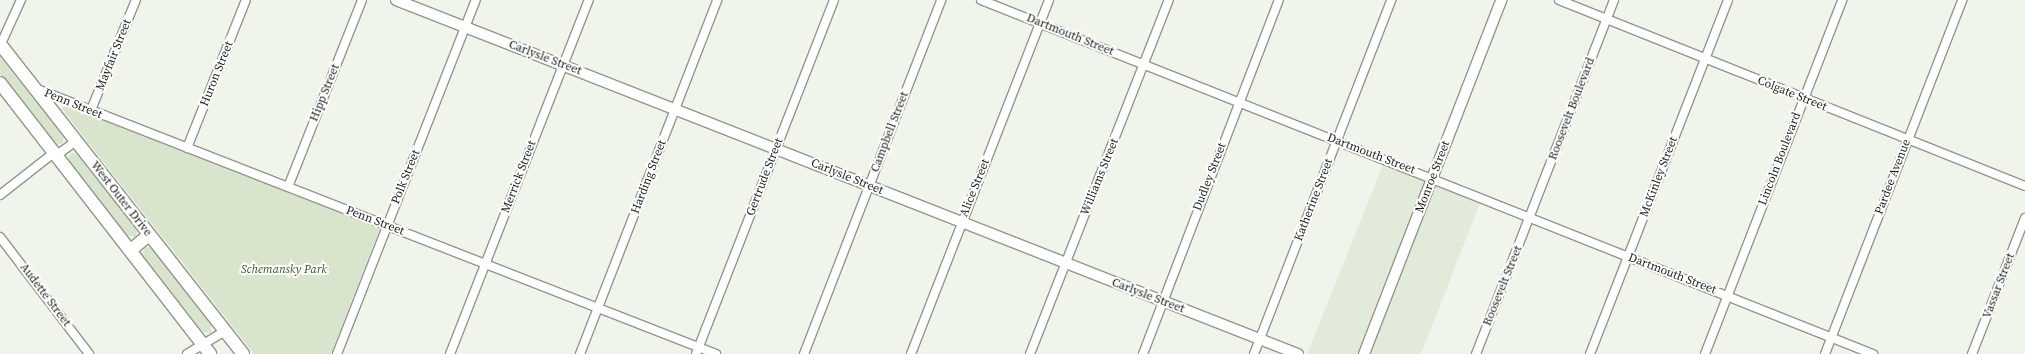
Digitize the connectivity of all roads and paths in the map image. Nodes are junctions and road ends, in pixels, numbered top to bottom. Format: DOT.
graph roads {
  1 [pos="20,0"];
  2 [pos="136,0"];
  3 [pos="246,0"];
  4 [pos="362,0"];
  5 [pos="396,0"];
  6 [pos="476,0"];
  7 [pos="589,0"];
  8 [pos="718,0"];
  9 [pos="834,0"];
  10 [pos="941,0"];
  11 [pos="981,0"];
  12 [pos="1049,0"];
  13 [pos="1169,0"];
  14 [pos="1279,0"];
  15 [pos="1391,0"];
  16 [pos="1500,0"];
  17 [pos="1560,0"];
  18 [pos="1614,0"];
  19 [pos="1728,0"];
  20 [pos="1842,0"];
  21 [pos="1962,0"];
  22 [pos="1607,19"];
  23 [pos="1040,23"];
  24 [pos="466,27"];
  25 [pos="0,45"];
  26 [pos="1705,59"];
  27 [pos="1144,64"];
  28 [pos="563,65"];
  29 [pos="0,83"];
  30 [pos="35,88"];
  31 [pos="1803,98"];
  32 [pos="1239,102"];
  33 [pos="675,109"];
  34 [pos="91,110"];
  35 [pos="1906,140"];
  36 [pos="76,141"];
  37 [pos="1337,141"];
  38 [pos="187,148"];
  39 [pos="775,149"];
  40 [pos="55,154"];
  41 [pos="1432,178"];
  42 [pos="870,186"];
  43 [pos="2025,186"];
  44 [pos="288,187"];
  45 [pos="0,195"];
  46 [pos="1530,217"];
  47 [pos="2025,218"];
  48 [pos="961,222"];
  49 [pos="387,225"];
  50 [pos="150,235"];
  51 [pos="0,236"];
  52 [pos="131,250"];
  53 [pos="1628,257"];
  54 [pos="1066,263"];
  55 [pos="485,264"];
  56 [pos="1728,296"];
  57 [pos="1163,301"];
  58 [pos="598,308"];
  59 [pos="225,331"];
  60 [pos="1832,338"];
  61 [pos="1259,339"];
  62 [pos="207,350"];
  63 [pos="697,351"];
  64 [pos="89,354"];
  65 [pos="187,354"];
  66 [pos="243,354"];
  67 [pos="337,354"];
  68 [pos="450,354"];
  69 [pos="580,354"];
  70 [pos="716,354"];
  71 [pos="804,354"];
  72 [pos="911,354"];
  73 [pos="1030,354"];
  74 [pos="1143,354"];
  75 [pos="1254,354"];
  76 [pos="1298,354"];
  77 [pos="1364,354"];
  78 [pos="1476,354"];
  79 [pos="1590,354"];
  80 [pos="1705,354"];
  81 [pos="1825,354"];
  82 [pos="1873,354"];
  83 [pos="1972,354"];
  1 -- 25 [label="street"];
  2 -- 34 [label="street, Mayfair Street"];
  3 -- 38 [label="street, Huron Street"];
  4 -- 44 [label="street, Hipp Street"];
  5 -- 24 [label="street, Carlysle Street"];
  6 -- 24 [label="street, Polk Street"];
  7 -- 28 [label="street, Merrick Street"];
  8 -- 33 [label="street, Harding Street"];
  9 -- 39 [label="street, Gertrude Street"];
  10 -- 42 [label="street, Campbell Street"];
  11 -- 23 [label="street, Dartmouth Street"];
  12 -- 23 [label="street, Alice Street"];
  13 -- 27 [label="street, Williams Street"];
  14 -- 32 [label="street, Dudley Street"];
  15 -- 37 [label="street, Katherine Street"];
  16 -- 41 [label="street, Monroe Street"];
  17 -- 22 [label="street, Colgate Street"];
  18 -- 22 [label="street, Roosevelt Boulevard"];
  19 -- 26 [label="street, McKinley Street"];
  20 -- 31 [label="street, Lincoln Boulevard"];
  21 -- 35 [label="street, Pardee Avenue"];
  22 -- 26 [label="street, Colgate Street"];
  22 -- 46 [label="street, Roosevelt Boulevard"];
  23 -- 27 [label="street, Dartmouth Street"];
  23 -- 48 [label="street, Alice Street"];
  24 -- 28 [label="street, Carlysle Street"];
  24 -- 49 [label="street, Polk Street"];
  25 -- 30 [label="main road, West Outer Drive"];
  26 -- 31 [label="street, Colgate Street"];
  26 -- 53 [label="street, McKinley Street"];
  27 -- 32 [label="street, Dartmouth Street"];
  27 -- 54 [label="street, Williams Street"];
  28 -- 33 [label="street, Carlysle Street"];
  28 -- 55 [label="street, Merrick Street"];
  29 -- 40 [label="main road, West Outer Drive"];
  30 -- 34 [label="street, Penn Street"];
  30 -- 36 [label="main road, West Outer Drive"];
  31 -- 35 [label="street, Colgate Street"];
  31 -- 56 [label="street, Lincoln Boulevard"];
  32 -- 37 [label="street, Dartmouth Street"];
  32 -- 57 [label="street, Dudley Street"];
  33 -- 39 [label="street, Carlysle Street"];
  33 -- 58 [label="street, Harding Street"];
  34 -- 38 [label="street, Penn Street"];
  35 -- 43 [label="street, Colgate Street"];
  35 -- 60 [label="street, Pardee Avenue"];
  36 -- 40 [label="street"];
  36 -- 50 [label="main road, West Outer Drive"];
  37 -- 41 [label="street, Dartmouth Street"];
  37 -- 61 [label="street, Katherine Street"];
  38 -- 44 [label="street, Penn Street"];
  39 -- 42 [label="street, Carlysle Street"];
  39 -- 63 [label="street, Gertrude Street"];
  40 -- 45 [label="street"];
  40 -- 52 [label="main road, West Outer Drive"];
  41 -- 46 [label="street, Dartmouth Street"];
  41 -- 77 [label="street, Monroe Street"];
  42 -- 48 [label="street, Carlysle Street"];
  42 -- 71 [label="street, Campbell Street"];
  44 -- 49 [label="street, Penn Street"];
  46 -- 53 [label="street, Dartmouth Street"];
  46 -- 78 [label="street, Roosevelt Street"];
  47 -- 83 [label="street, Vassar Street"];
  48 -- 54 [label="street, Carlysle Street"];
  48 -- 72 [label="street, Alice Street"];
  49 -- 55 [label="street, Penn Street"];
  49 -- 67 [label="street, Polk Street"];
  50 -- 52 [label="main road"];
  50 -- 59 [label="main road, West Outer Drive"];
  51 -- 64 [label="street, Audette Street"];
  52 -- 62 [label="main road, West Outer Drive"];
  53 -- 56 [label="street, Dartmouth Street"];
  53 -- 79 [label="street, McKinley Street"];
  54 -- 57 [label="street, Carlysle Street"];
  54 -- 73 [label="street, Williams Street"];
  55 -- 58 [label="street, Penn Street"];
  55 -- 68 [label="street, Merrick Street"];
  56 -- 60 [label="street, Dartmouth Street"];
  56 -- 80 [label="street, Lincoln Boulevard"];
  57 -- 61 [label="street, Carlysle Street"];
  57 -- 74 [label="street, Dudley Street"];
  58 -- 63 [label="street, Penn Street"];
  58 -- 69 [label="street, Harding Street"];
  59 -- 62 [label="street"];
  59 -- 66 [label="main road, West Outer Drive"];
  60 -- 81 [label="street, Pardee Avenue"];
  60 -- 82 [label="street, Dartmouth Street"];
  61 -- 75 [label="street, Katherine Street"];
  61 -- 76 [label="street, Carlysle Street"];
  62 -- 65 [label="street"];
  63 -- 70 [label="street, Penn Street"];
}
